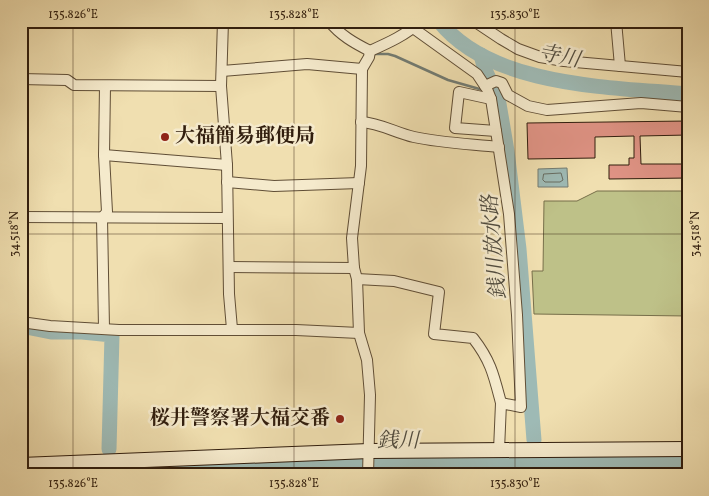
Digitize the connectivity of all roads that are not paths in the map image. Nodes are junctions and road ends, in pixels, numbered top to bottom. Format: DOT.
graph roads {
  1 [pos="223,21"];
  2 [pos="329,21"];
  3 [pos="474,21"];
  4 [pos="616,21"];
  5 [pos="415,24"];
  6 [pos="370,54"];
  7 [pos="620,66"];
  8 [pos="362,69"];
  9 [pos="222,71"];
  10 [pos="688,72"];
  11 [pos="21,79"];
  12 [pos="106,86"];
  13 [pos="221,86"];
  14 [pos="488,92"];
  15 [pos="688,107"];
  16 [pos="361,122"];
  17 [pos="496,131"];
  18 [pos="499,147"];
  19 [pos="104,155"];
  20 [pos="227,165"];
  21 [pos="227,182"];
  22 [pos="359,183"];
  23 [pos="21,217"];
  24 [pos="102,218"];
  25 [pos="227,218"];
  26 [pos="229,267"];
  27 [pos="354,268"];
  28 [pos="357,279"];
  29 [pos="21,322"];
  30 [pos="104,328"];
  31 [pos="232,330"];
  32 [pos="359,333"];
  33 [pos="501,403"];
  34 [pos="688,449"];
  35 [pos="499,450"];
  36 [pos="368,463"];
  37 [pos="21,465"];
  38 [pos="46,469"];
  1 -- 9 [label="street"];
  2 -- 6 [label="street"];
  3 -- 7 [label="street"];
  4 -- 7 [label="street"];
  5 -- 6 [label="street"];
  5 -- 14 [label="street"];
  6 -- 8 [label="street"];
  7 -- 10 [label="street"];
  8 -- 9 [label="street"];
  8 -- 16 [label="street"];
  9 -- 13 [label="street"];
  11 -- 12 [label="street"];
  12 -- 13 [label="street"];
  12 -- 19 [label="street"];
  13 -- 20 [label="street"];
  14 -- 15 [label="street"];
  14 -- 17 [label="street"];
  14 -- 17 [label="street"];
  16 -- 18 [label="street"];
  16 -- 22 [label="street"];
  17 -- 18 [label="street"];
  18 -- 33 [label="street"];
  19 -- 20 [label="street"];
  19 -- 24 [label="street"];
  20 -- 21 [label="street"];
  21 -- 22 [label="street"];
  21 -- 25 [label="street"];
  22 -- 27 [label="street"];
  23 -- 24 [label="street"];
  24 -- 25 [label="street"];
  24 -- 30 [label="street"];
  25 -- 26 [label="street"];
  26 -- 27 [label="street"];
  26 -- 31 [label="street"];
  27 -- 28 [label="street"];
  28 -- 32 [label="street"];
  28 -- 33 [label="street"];
  29 -- 30 [label="street"];
  30 -- 31 [label="street"];
  31 -- 32 [label="street"];
  32 -- 36 [label="street"];
  33 -- 35 [label="street"];
  34 -- 35 [label="street"];
  35 -- 36 [label="street"];
  36 -- 38 [label="street"];
  37 -- 38 [label="street"];
}
